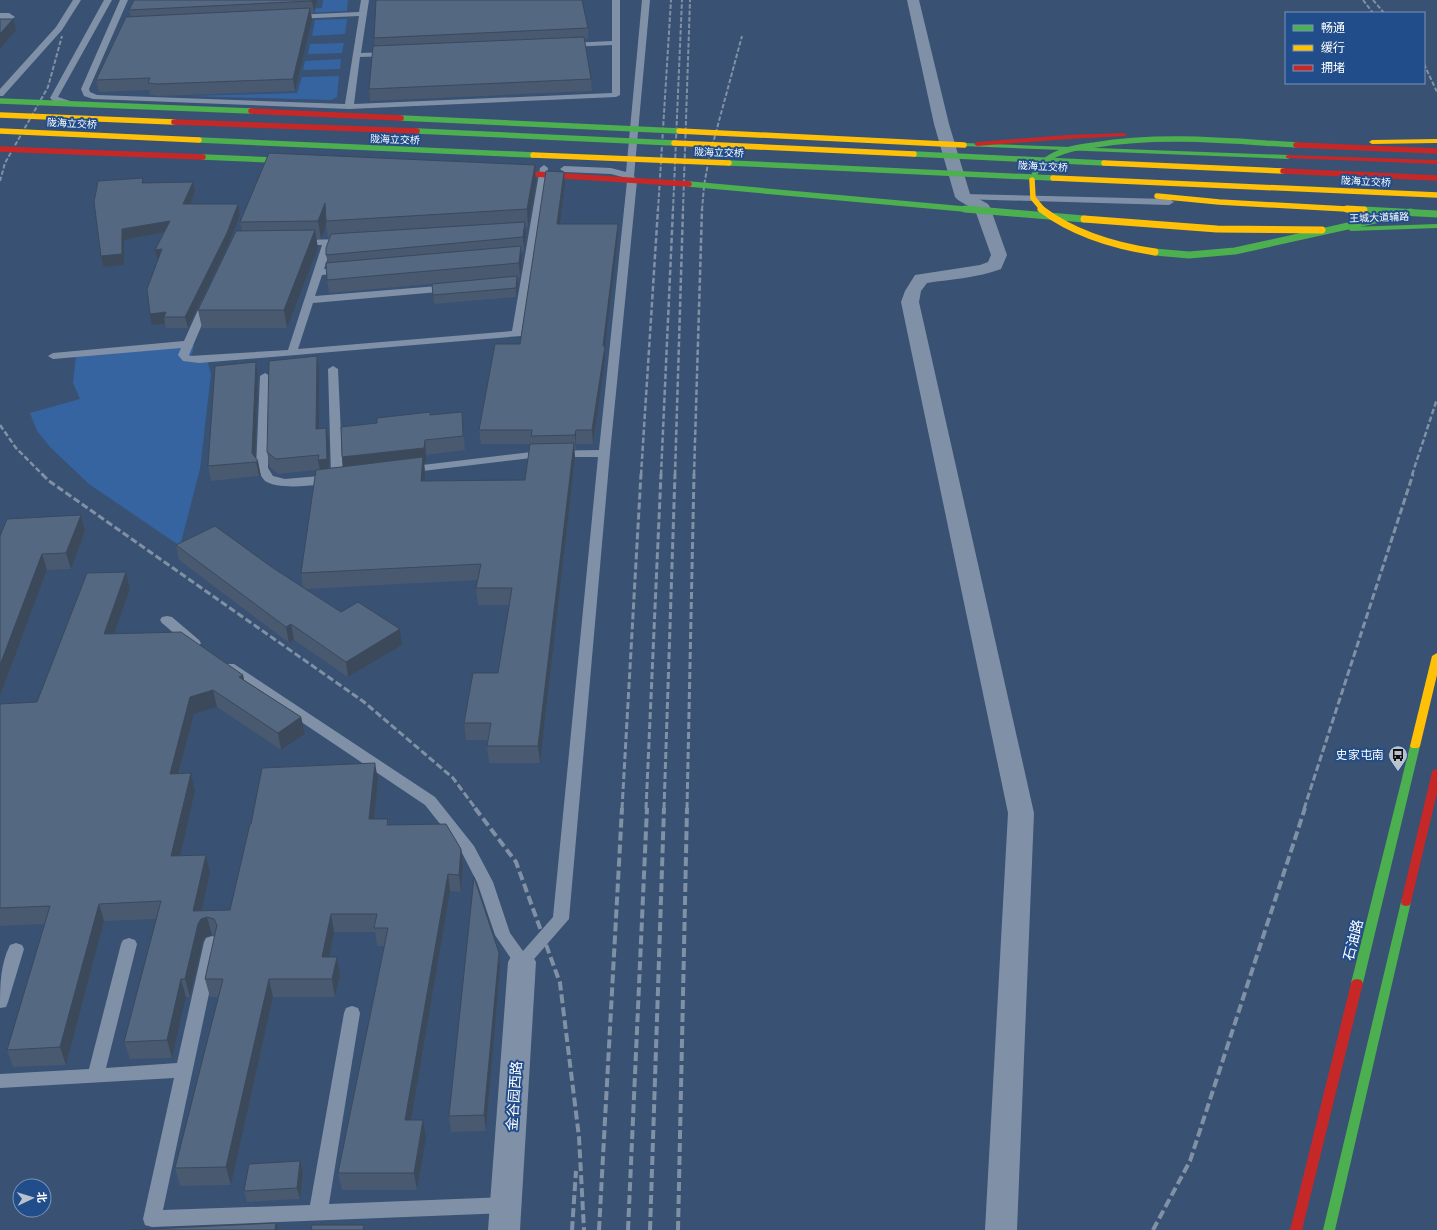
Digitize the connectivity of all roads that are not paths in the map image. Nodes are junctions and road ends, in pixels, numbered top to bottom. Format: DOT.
graph roads {
  1 [pos="76,0"];
  2 [pos="108,0"];
  3 [pos="124,0"];
  4 [pos="365,0"];
  5 [pos="374,0"];
  6 [pos="616,0"];
  7 [pos="646,0"];
  8 [pos="913,0"];
  9 [pos="363,14"];
  10 [pos="285,17"];
  11 [pos="616,43"];
  12 [pos="561,46"];
  13 [pos="396,53"];
  14 [pos="357,55"];
  15 [pos="0,94"];
  16 [pos="0,101"];
  17 [pos="349,107"];
  18 [pos="0,115"];
  19 [pos="321,115"];
  20 [pos="456,120"];
  21 [pos="244,125"];
  22 [pos="634,130"];
  23 [pos="0,131"];
  24 [pos="1437,141"];
  25 [pos="0,143"];
  26 [pos="250,144"];
  27 [pos="964,145"];
  28 [pos="0,149"];
  29 [pos="1437,152"];
  30 [pos="268,155"];
  31 [pos="336,156"];
  32 [pos="305,159"];
  33 [pos="1437,162"];
  34 [pos="763,165"];
  35 [pos="544,168"];
  36 [pos="495,169"];
  37 [pos="263,170"];
  38 [pos="630,176"];
  39 [pos="1437,178"];
  40 [pos="1058,188"];
  41 [pos="1096,191"];
  42 [pos="1437,195"];
  43 [pos="963,197"];
  44 [pos="1437,209"];
  45 [pos="1411,212"];
  46 [pos="1437,214"];
  47 [pos="1437,226"];
  48 [pos="352,242"];
  49 [pos="289,243"];
  50 [pos="328,243"];
  51 [pos="357,269"];
  52 [pos="318,273"];
  53 [pos="464,286"];
  54 [pos="211,294"];
  55 [pos="309,300"];
  56 [pos="186,344"];
  57 [pos="292,352"];
  58 [pos="53,356"];
  59 [pos="333,368"];
  60 [pos="265,376"];
  61 [pos="604,453"];
  62 [pos="392,472"];
  63 [pos="352,477"];
  64 [pos="337,478"];
  65 [pos="167,620"];
  66 [pos="1436,665"];
  67 [pos="1437,772"];
  68 [pos="212,942"];
  69 [pos="129,944"];
  70 [pos="16,949"];
  71 [pos="522,962"];
  72 [pos="0,1002"];
  73 [pos="352,1013"];
  74 [pos="184,1070"];
  75 [pos="96,1076"];
  76 [pos="0,1081"];
  77 [pos="318,1212"];
  78 [pos="506,1217"];
  79 [pos="1001,1230"];
  80 [pos="1296,1230"];
  81 [pos="1329,1230"];
  1 -- 15 [label="lane"];
  2 -- 19 [label="lane"];
  3 -- 17 [label="lane"];
  4 -- 5 [label="lane"];
  4 -- 9 [label="lane"];
  6 -- 11 [label="lane"];
  7 -- 22 [label="lane"];
  8 -- 43 [label="street"];
  9 -- 10 [label="lane"];
  9 -- 14 [label="lane"];
  11 -- 12 [label="lane"];
  11 -- 17 [label="lane"];
  13 -- 14 [label="lane"];
  14 -- 17 [label="lane"];
  16 -- 19 [label="main road, bridge"];
  18 -- 21 [label="main road, 陇海立交桥, bridge"];
  19 -- 20 [label="main road, bridge"];
  19 -- 22 [label="lane"];
  20 -- 21 [label="main road, bridge"];
  20 -- 27 [label="main road, bridge"];
  21 -- 39 [label="main road, 陇海立交桥, bridge"];
  22 -- 38 [label="lane"];
  23 -- 26 [label="main road, 陇海立交桥, bridge"];
  24 -- 27 [label="main road"];
  25 -- 30 [label="lane"];
  26 -- 31 [label="main road, bridge"];
  26 -- 34 [label="main road, 陇海立交桥, bridge"];
  27 -- 33 [label="main road, bridge"];
  28 -- 32 [label="main road, bridge"];
  29 -- 45 [label="main road, bridge"];
  30 -- 32 [label="lane"];
  30 -- 37 [label="lane"];
  34 -- 40 [label="main road, bridge"];
  34 -- 42 [label="main road, 陇海立交桥, bridge"];
  35 -- 36 [label="lane"];
  35 -- 38 [label="lane"];
  35 -- 57 [label="lane"];
  36 -- 47 [label="main road, 王城大道辅路, bridge"];
  38 -- 61 [label="lane"];
  41 -- 45 [label="main road, bridge"];
  43 -- 44 [label="lane"];
  43 -- 79 [label="street"];
  45 -- 46 [label="main road, bridge"];
  48 -- 50 [label="lane"];
  49 -- 50 [label="lane"];
  50 -- 52 [label="lane"];
  51 -- 52 [label="lane"];
  52 -- 55 [label="lane"];
  53 -- 55 [label="lane"];
  54 -- 56 [label="lane"];
  55 -- 57 [label="lane"];
  56 -- 57 [label="lane"];
  56 -- 58 [label="lane"];
  59 -- 64 [label="lane"];
  60 -- 64 [label="lane"];
  61 -- 62 [label="lane"];
  61 -- 71 [label="lane"];
  63 -- 64 [label="lane"];
  65 -- 71 [label="lane"];
  66 -- 80 [label="main road, 石油路"];
  67 -- 81 [label="main road"];
  68 -- 74 [label="lane"];
  69 -- 75 [label="lane"];
  70 -- 72 [label="lane"];
  71 -- 78 [label="street, 金谷园西路"];
  73 -- 77 [label="lane"];
  74 -- 75 [label="lane"];
  74 -- 77 [label="lane"];
  75 -- 76 [label="lane"];
  77 -- 78 [label="lane"];
}
